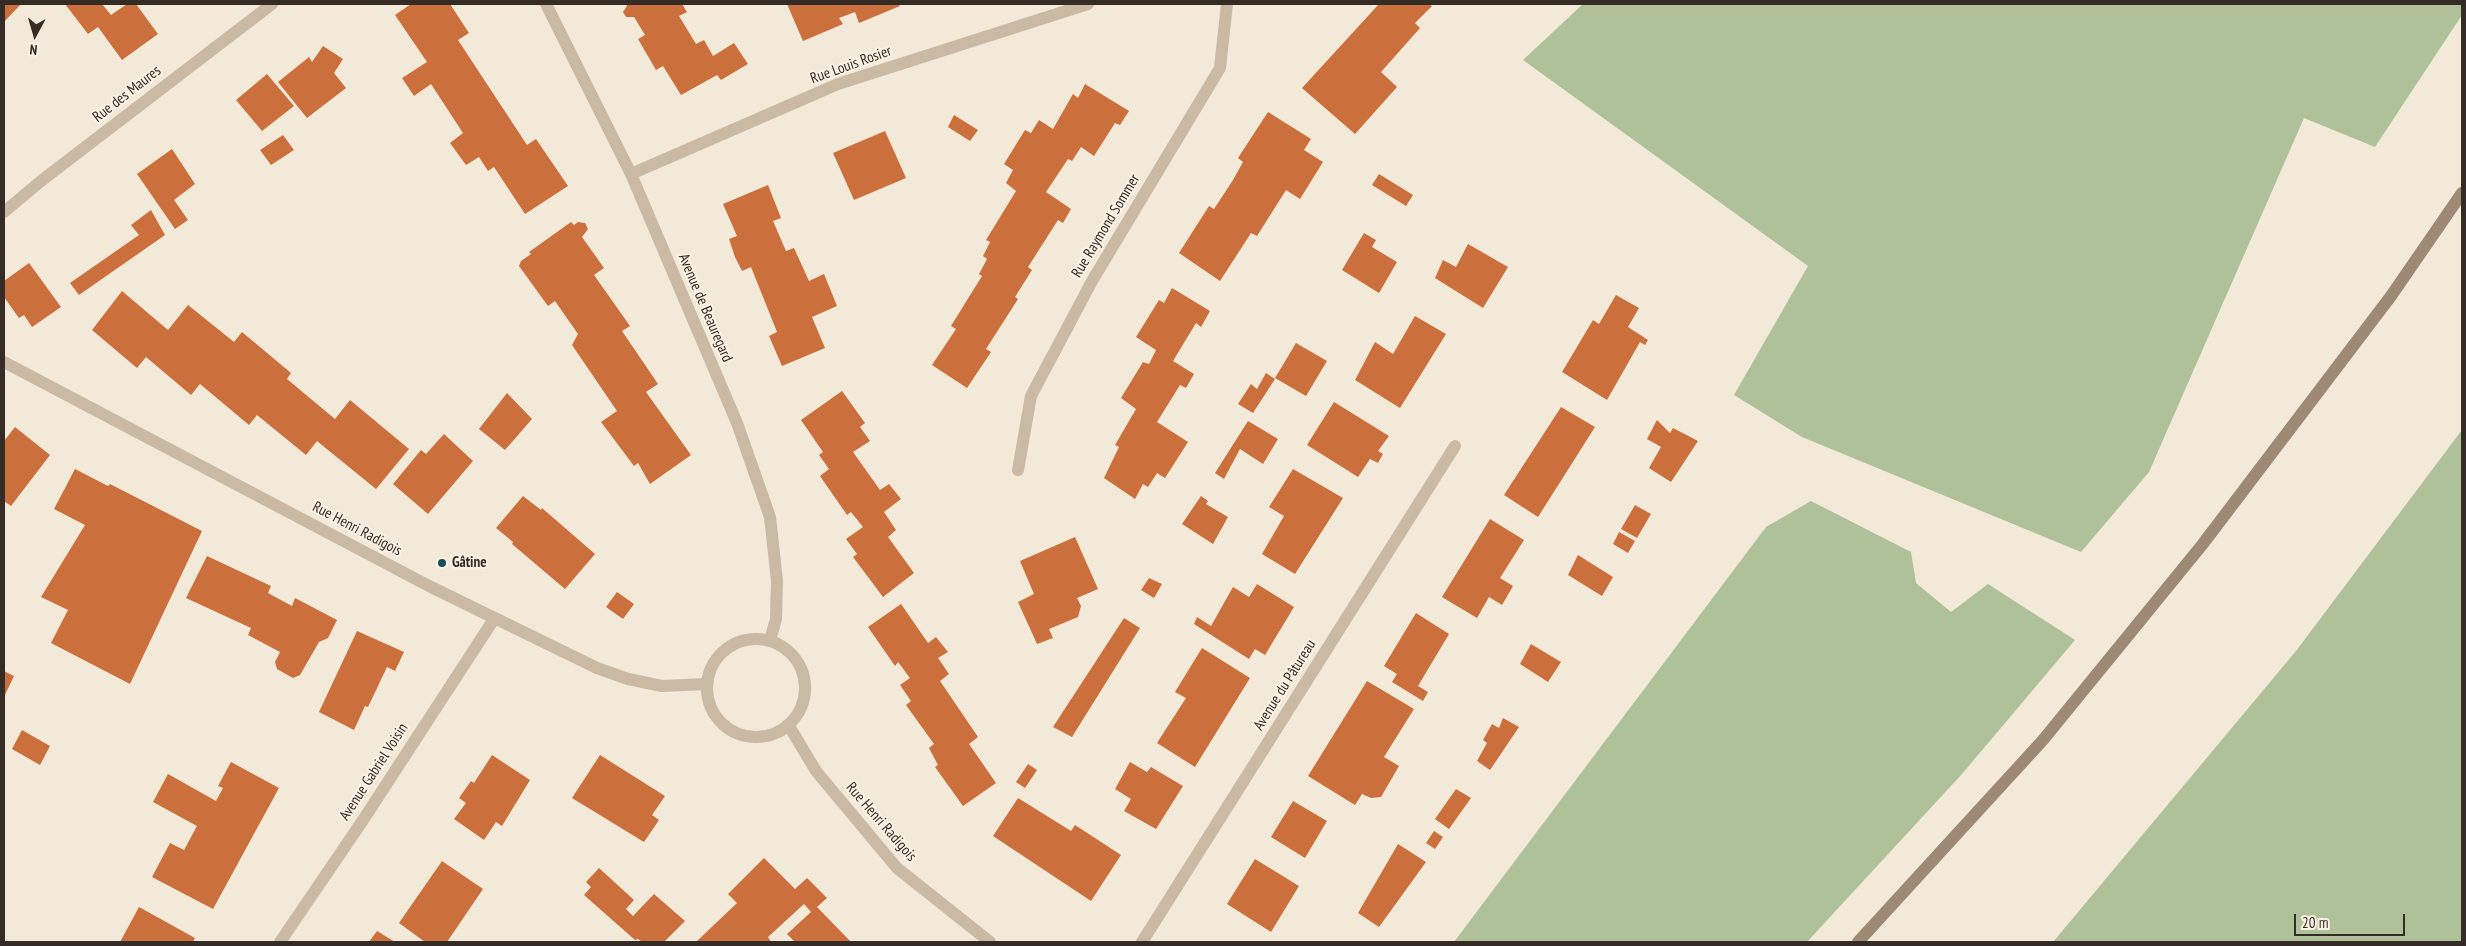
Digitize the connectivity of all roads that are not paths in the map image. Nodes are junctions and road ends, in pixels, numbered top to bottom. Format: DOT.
graph roads {
  1 [pos="272,4"];
  2 [pos="546,4"];
  3 [pos="1088,4"];
  4 [pos="1227,4"];
  5 [pos="631,174"];
  6 [pos="2462,193"];
  7 [pos="4,212"];
  8 [pos="4,362"];
  9 [pos="1455,446"];
  10 [pos="1018,470"];
  11 [pos="494,619"];
  12 [pos="770,640"];
  13 [pos="707,684"];
  14 [pos="788,726"];
  15 [pos="280,942"];
  16 [pos="990,942"];
  17 [pos="1142,942"];
  18 [pos="1858,942"];
  1 -- 7 [label="street, Rue des Maures"];
  2 -- 5 [label="street, Avenue de Beauregard"];
  3 -- 5 [label="street, Rue Louis Rosier"];
  4 -- 10 [label="street, Rue Raymond Sommer"];
  5 -- 12 [label="street, Avenue de Beauregard"];
  6 -- 18 [label="main road"];
  8 -- 11 [label="street, Rue Henri Radigois"];
  9 -- 17 [label="street, Avenue du Pâtureau"];
  11 -- 13 [label="street, Rue Henri Radigois"];
  11 -- 15 [label="street, Avenue Gabriel Voisin"];
  12 -- 13 [label="street"];
  12 -- 14 [label="street"];
  13 -- 14 [label="street"];
  14 -- 16 [label="street, Rue Henri Radigois"];
}
